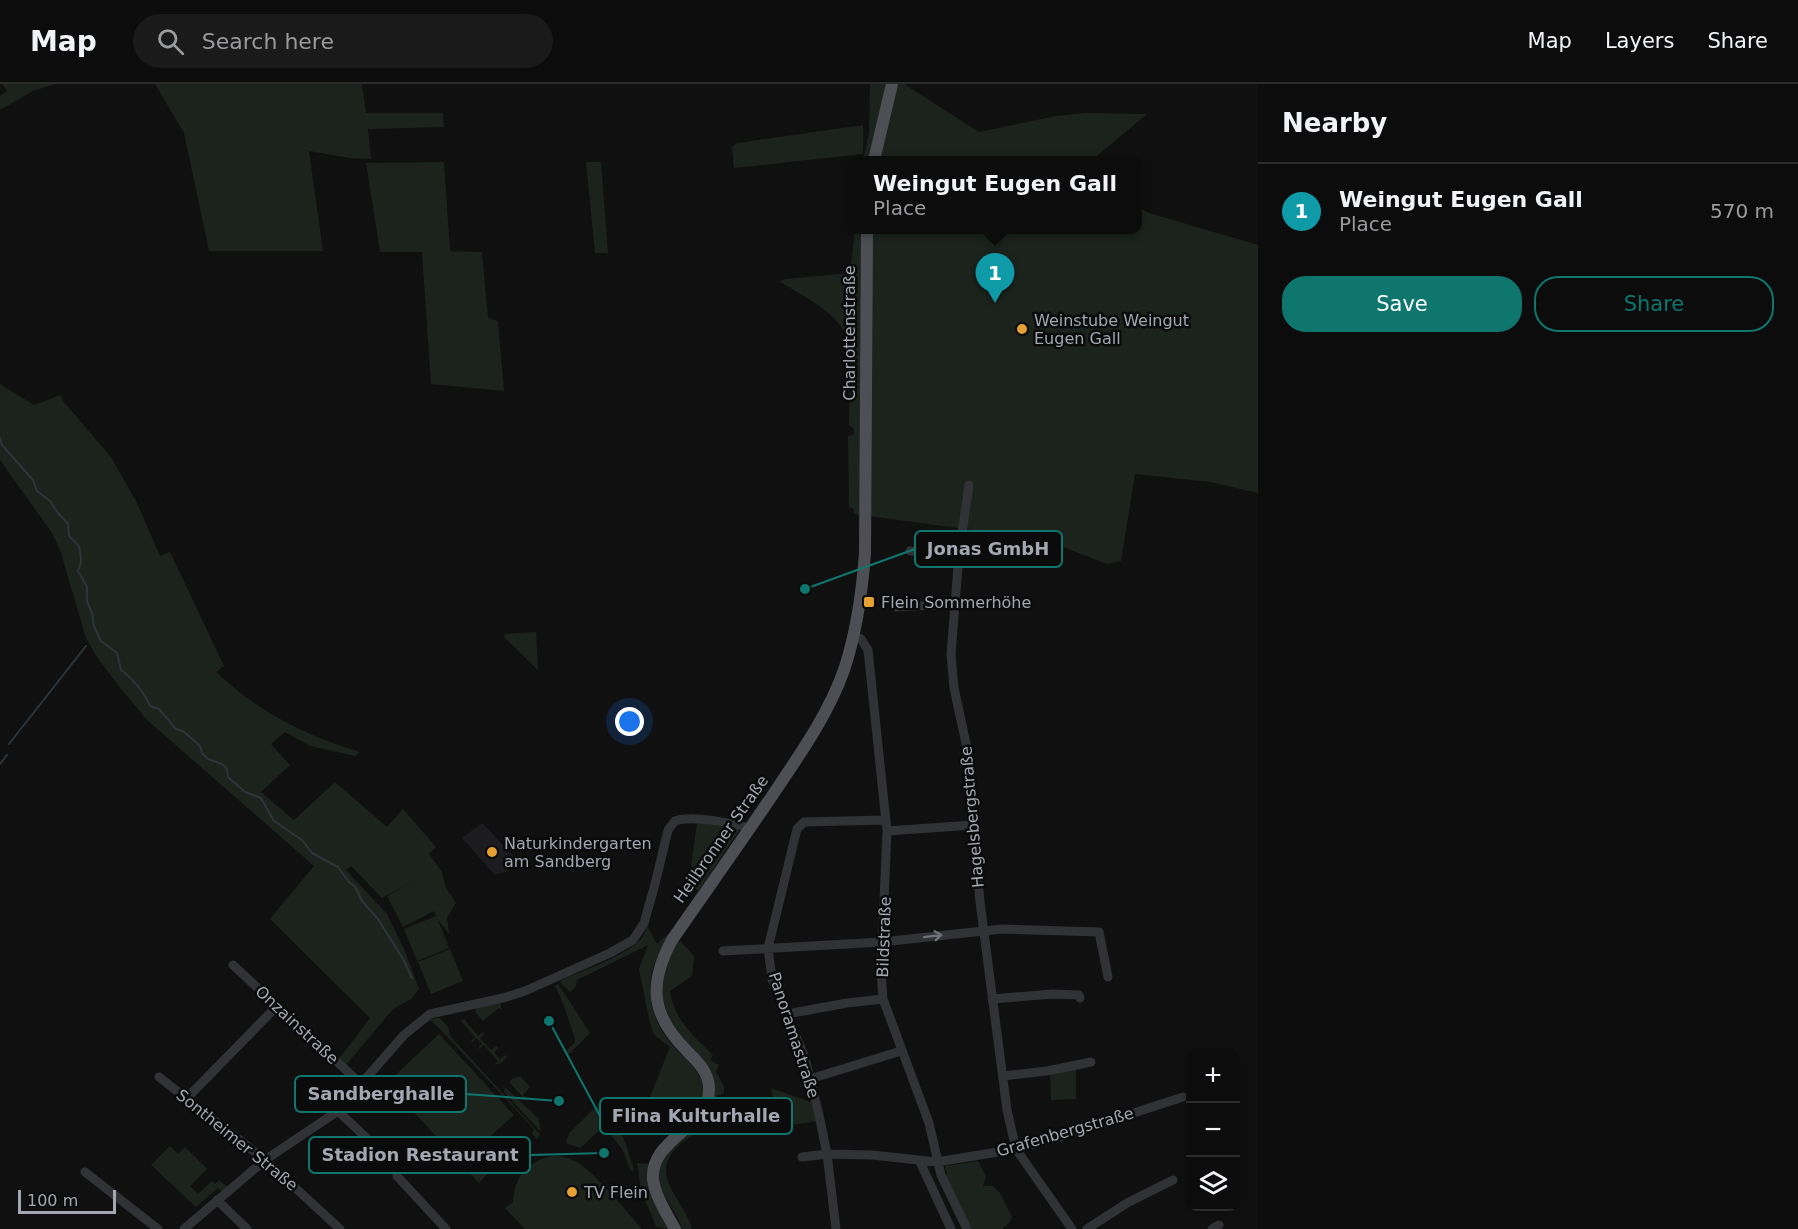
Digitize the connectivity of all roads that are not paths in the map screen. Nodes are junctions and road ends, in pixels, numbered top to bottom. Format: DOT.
graph roads {
  1 [pos="892,84"];
  2 [pos="875,156"];
  3 [pos="867,234"];
  4 [pos="866,437"];
  5 [pos="969,485"];
  6 [pos="910,551"];
  7 [pos="959,554"];
  8 [pos="954,604"];
  9 [pos="896,607"];
  10 [pos="854,636"];
  11 [pos="885,820"];
  12 [pos="974,825"];
  13 [pos="750,828"];
  14 [pos="887,831"];
  15 [pos="984,930"];
  16 [pos="882,942"];
  17 [pos="768,948"];
  18 [pos="723,951"];
  19 [pos="233,965"];
  20 [pos="1108,978"];
  21 [pos="1080,998"];
  22 [pos="883,999"];
  23 [pos="992,999"];
  24 [pos="277,1006"];
  25 [pos="787,1014"];
  26 [pos="901,1051"];
  27 [pos="1091,1062"];
  28 [pos="1002,1076"];
  29 [pos="159,1077"];
  30 [pos="810,1078"];
  31 [pos="361,1084"];
  32 [pos="1183,1097"];
  33 [pos="186,1099"];
  34 [pos="338,1111"];
  35 [pos="1016,1149"];
  36 [pos="827,1154"];
  37 [pos="801,1157"];
  38 [pos="265,1160"];
  39 [pos="920,1162"];
  40 [pos="937,1162"];
  41 [pos="85,1172"];
  42 [pos="1173,1180"];
  43 [pos="218,1200"];
  44 [pos="158,1229"];
  45 [pos="184,1229"];
  46 [pos="247,1229"];
  47 [pos="340,1229"];
  48 [pos="446,1229"];
  49 [pos="675,1229"];
  50 [pos="836,1229"];
  51 [pos="951,1229"];
  52 [pos="968,1229"];
  53 [pos="1072,1229"];
  54 [pos="1087,1229"];
  1 -- 2 [label="main road"];
  3 -- 4 [label="main road, Charlottenstraße"];
  4 -- 10 [label="main road, Heilbronner Straße"];
  5 -- 7 [label="street, Hagelsbergstraße"];
  6 -- 7 [label="street"];
  7 -- 8 [label="street, Hagelsbergstraße"];
  8 -- 9 [label="street"];
  8 -- 12 [label="street, Hagelsbergstraße"];
  10 -- 11 [label="street, Bildstraße"];
  10 -- 13 [label="main road, Heilbronner Straße"];
  11 -- 14 [label="street, Bildstraße"];
  11 -- 17 [label="street"];
  12 -- 14 [label="street"];
  12 -- 15 [label="street, Hagelsbergstraße"];
  13 -- 31 [label="street"];
  13 -- 49 [label="main road, Heilbronner Straße"];
  14 -- 16 [label="street, Bildstraße"];
  16 -- 15 [label="street, one-way"];
  15 -- 20 [label="street"];
  15 -- 23 [label="street, Hagelsbergstraße"];
  16 -- 17 [label="street"];
  16 -- 22 [label="street, Bildstraße"];
  17 -- 18 [label="street"];
  17 -- 25 [label="street, Panoramastraße"];
  19 -- 24 [label="street, Onzainstraße"];
  21 -- 23 [label="street"];
  22 -- 25 [label="street"];
  22 -- 26 [label="street, Bildstraße"];
  23 -- 28 [label="street, Hagelsbergstraße"];
  24 -- 31 [label="street, Onzainstraße"];
  24 -- 33 [label="street"];
  25 -- 30 [label="street, Panoramastraße"];
  26 -- 30 [label="street"];
  26 -- 40 [label="street, Bildstraße"];
  27 -- 28 [label="street"];
  28 -- 35 [label="street, Hagelsbergstraße"];
  29 -- 33 [label="street, Sontheimer Straße"];
  30 -- 36 [label="street, Panoramastraße"];
  31 -- 34 [label="street"];
  32 -- 35 [label="street, Grafenbergstraße"];
  33 -- 38 [label="street, Sontheimer Straße"];
  34 -- 38 [label="street"];
  34 -- 48 [label="street"];
  35 -- 40 [label="street, Grafenbergstraße"];
  35 -- 53 [label="street"];
  36 -- 37 [label="street, Grafenbergstraße"];
  36 -- 39 [label="street, Grafenbergstraße"];
  36 -- 50 [label="street, Panoramastraße"];
  38 -- 43 [label="street"];
  38 -- 47 [label="street, Sontheimer Straße"];
  39 -- 40 [label="street, Grafenbergstraße"];
  39 -- 51 [label="street"];
  40 -- 52 [label="street, Bildstraße"];
  41 -- 44 [label="street"];
  42 -- 54 [label="street"];
  43 -- 45 [label="street"];
  43 -- 46 [label="street"];
}
